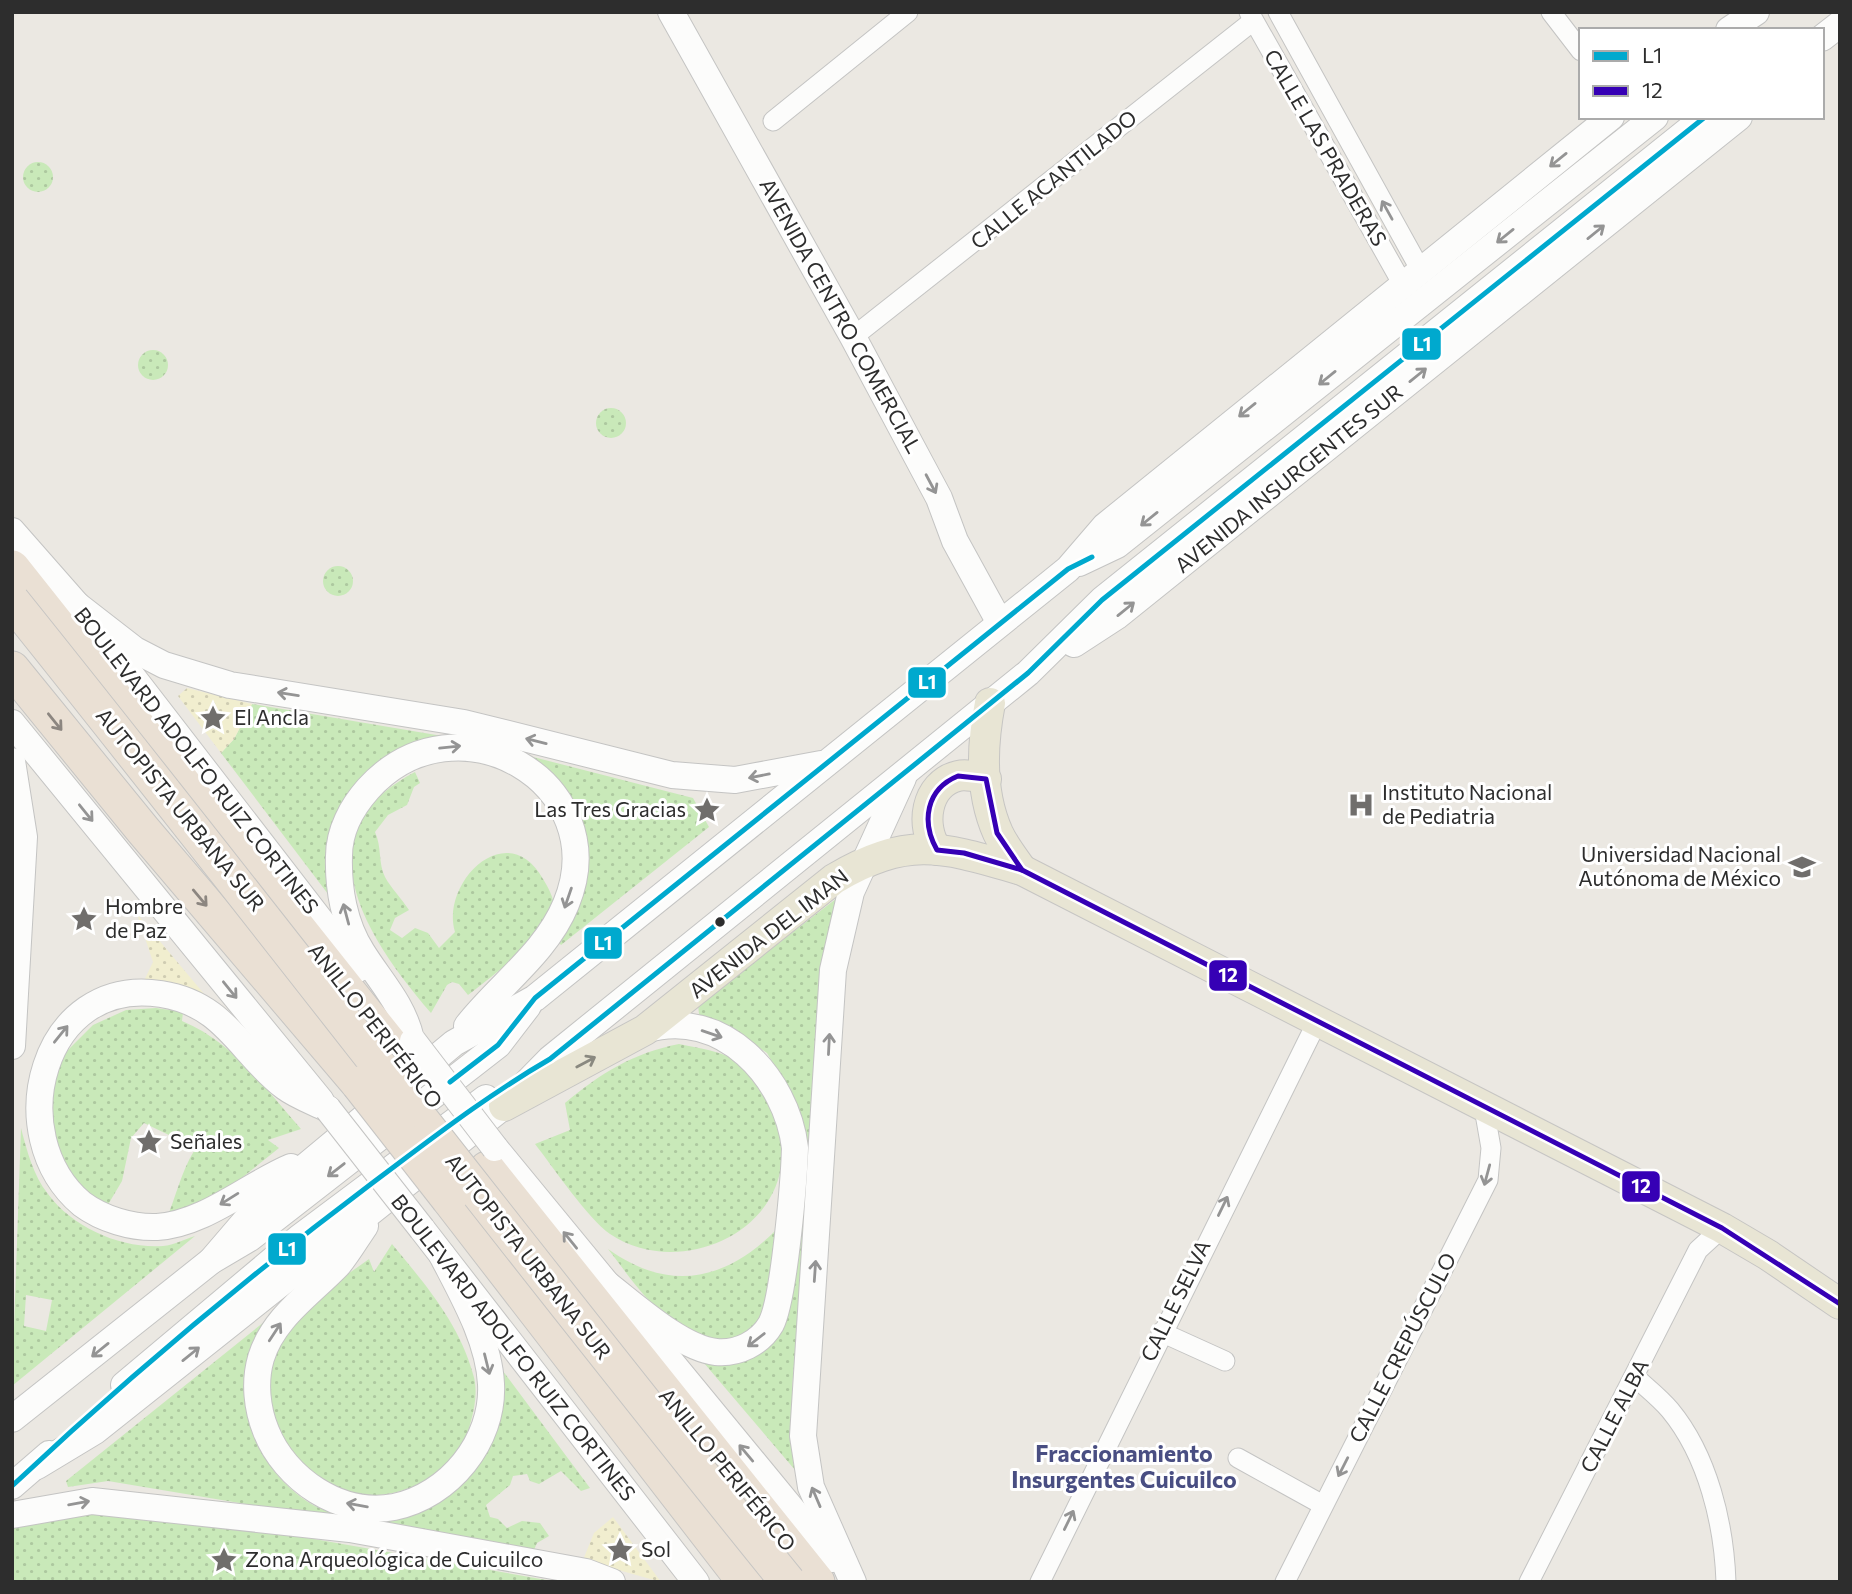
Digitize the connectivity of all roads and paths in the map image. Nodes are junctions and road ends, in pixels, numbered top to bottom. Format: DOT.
graph roads {
  1 [pos="671,12"];
  2 [pos="908,12"];
  3 [pos="1278,12"];
  4 [pos="1551,12"];
  5 [pos="1756,12"];
  6 [pos="1765,12"];
  7 [pos="1251,16"];
  8 [pos="1840,23"];
  9 [pos="1732,28"];
  10 [pos="1751,28"];
  11 [pos="1824,36"];
  12 [pos="1579,48"];
  13 [pos="1608,119"];
  14 [pos="1652,119"];
  15 [pos="1703,119"];
  16 [pos="1737,119"];
  17 [pos="773,121"];
  18 [pos="1411,276"];
  19 [pos="853,337"];
  20 [pos="12,531"];
  21 [pos="28,569"];
  22 [pos="1068,569"];
  23 [pos="12,601"];
  24 [pos="77,605"];
  25 [pos="1000,623"];
  26 [pos="12,628"];
  27 [pos="12,669"];
  28 [pos="1028,673"];
  29 [pos="990,703"];
  30 [pos="12,723"];
  31 [pos="12,761"];
  32 [pos="826,763"];
  33 [pos="906,771"];
  34 [pos="986,779"];
  35 [pos="937,850"];
  36 [pos="863,862"];
  37 [pos="1022,870"];
  38 [pos="535,998"];
  39 [pos="1317,1022"];
  40 [pos="645,1030"];
  41 [pos="454,1043"];
  42 [pos="407,1044"];
  43 [pos="12,1046"];
  44 [pos="550,1059"];
  45 [pos="504,1106"];
  46 [pos="1484,1108"];
  47 [pos="328,1109"];
  48 [pos="491,1158"];
  49 [pos="313,1160"];
  50 [pos="379,1206"];
  51 [pos="1709,1222"];
  52 [pos="1698,1250"];
  53 [pos="442,1255"];
  54 [pos="211,1261"];
  55 [pos="603,1281"];
  56 [pos="1840,1304"];
  57 [pos="1161,1332"];
  58 [pos="1225,1361"];
  59 [pos="1635,1377"];
  60 [pos="12,1419"];
  61 [pos="1238,1458"];
  62 [pos="37,1466"];
  63 [pos="12,1486"];
  64 [pos="1323,1505"];
  65 [pos="12,1515"];
  66 [pos="612,1582"];
  67 [pos="696,1582"];
  68 [pos="746,1582"];
  69 [pos="767,1582"];
  70 [pos="788,1582"];
  71 [pos="817,1582"];
  72 [pos="852,1582"];
  73 [pos="1040,1582"];
  74 [pos="1285,1582"];
  75 [pos="1529,1582"];
  76 [pos="1726,1582"];
  1 -- 19 [label="main road, AVENIDA CENTRO COMERCIAL"];
  2 -- 17 [label="street"];
  18 -- 3 [label="street, CALLE LAS PRADERAS, one-way"];
  4 -- 12 [label="street"];
  5 -- 9 [label="main road"];
  6 -- 10 [label="main road"];
  7 -- 18 [label="street, CALLE LAS PRADERAS"];
  7 -- 19 [label="street, CALLE ACANTILADO"];
  8 -- 11 [label="main road"];
  13 -- 18 [label="main road, one-way"];
  14 -- 22 [label="main road, one-way"];
  15 -- 28 [label="main road, AVENIDA INSURGENTES SUR"];
  28 -- 16 [label="main road, AVENIDA INSURGENTES SUR, one-way"];
  18 -- 22 [label="main road, one-way"];
  19 -- 25 [label="main road, AVENIDA CENTRO COMERCIAL, one-way"];
  20 -- 21 [label="main road, BOULEVARD ADOLFO RUIZ CORTINES"];
  21 -- 24 [label="main road, BOULEVARD ADOLFO RUIZ CORTINES"];
  21 -- 42 [label="highway, ANILLO PERIFÉRICO"];
  22 -- 25 [label="main road"];
  23 -- 70 [label="highway, AUTOPISTA URBANA SUR, bridge"];
  32 -- 24 [label="main road, one-way"];
  24 -- 42 [label="main road, BOULEVARD ADOLFO RUIZ CORTINES"];
  25 -- 32 [label="main road"];
  26 -- 69 [label="highway, AUTOPISTA URBANA SUR"];
  27 -- 68 [label="highway, one-way, bridge"];
  28 -- 29 [label="main road, AVENIDA INSURGENTES SUR"];
  29 -- 33 [label="main road, AVENIDA INSURGENTES SUR"];
  29 -- 34 [label="main road, AVENIDA DEL IMAN"];
  30 -- 47 [label="main road, BOULEVARD ADOLFO RUIZ CORTINES, one-way"];
  31 -- 43 [label="main road"];
  32 -- 38 [label="main road"];
  33 -- 36 [label="main road"];
  33 -- 44 [label="main road, AVENIDA INSURGENTES SUR"];
  34 -- 35 [label="main road"];
  34 -- 37 [label="main road, AVENIDA DEL IMAN"];
  35 -- 36 [label="main road, AVENIDA DEL IMAN"];
  35 -- 37 [label="main road, AVENIDA DEL IMAN"];
  36 -- 40 [label="main road, AVENIDA DEL IMAN"];
  72 -- 36 [label="main road, one-way"];
  37 -- 39 [label="main road, AVENIDA DEL IMAN"];
  38 -- 41 [label="main road"];
  38 -- 54 [label="main road, one-way"];
  39 -- 46 [label="main road, AVENIDA DEL IMAN"];
  57 -- 39 [label="street, CALLE SELVA, one-way"];
  45 -- 40 [label="main road, AVENIDA DEL IMAN, one-way"];
  40 -- 55 [label="main road, one-way"];
  42 -- 41 [label="main road, one-way"];
  41 -- 49 [label="main road"];
  42 -- 48 [label="highway, ANILLO PERIFÉRICO"];
  44 -- 45 [label="main road, AVENIDA INSURGENTES SUR"];
  44 -- 62 [label="main road, AVENIDA INSURGENTES SUR"];
  45 -- 50 [label="main road, AVENIDA INSURGENTES SUR"];
  46 -- 51 [label="main road, AVENIDA DEL IMAN"];
  46 -- 64 [label="street, CALLE CREPÚSCULO, one-way"];
  49 -- 47 [label="main road, one-way"];
  47 -- 53 [label="main road, BOULEVARD ADOLFO RUIZ CORTINES, bridge"];
  55 -- 48 [label="main road, one-way"];
  48 -- 71 [label="highway, ANILLO PERIFÉRICO"];
  49 -- 54 [label="main road"];
  53 -- 50 [label="main road, one-way"];
  62 -- 50 [label="main road, AVENIDA INSURGENTES SUR, one-way"];
  51 -- 52 [label="street, CALLE ALBA"];
  51 -- 52 [label="street, CALLE ALBA"];
  51 -- 56 [label="main road, AVENIDA DEL IMAN"];
  52 -- 59 [label="street, CALLE ALBA"];
  53 -- 67 [label="main road, BOULEVARD ADOLFO RUIZ CORTINES"];
  54 -- 60 [label="main road, one-way"];
  72 -- 55 [label="main road, one-way"];
  57 -- 58 [label="street"];
  73 -- 57 [label="street, CALLE SELVA, one-way"];
  59 -- 75 [label="street, CALLE ALBA"];
  59 -- 76 [label="street"];
  61 -- 64 [label="street"];
  62 -- 63 [label="main road, AVENIDA INSURGENTES SUR"];
  64 -- 74 [label="street, CALLE CREPÚSCULO"];
  65 -- 66 [label="main road, one-way"];
}
